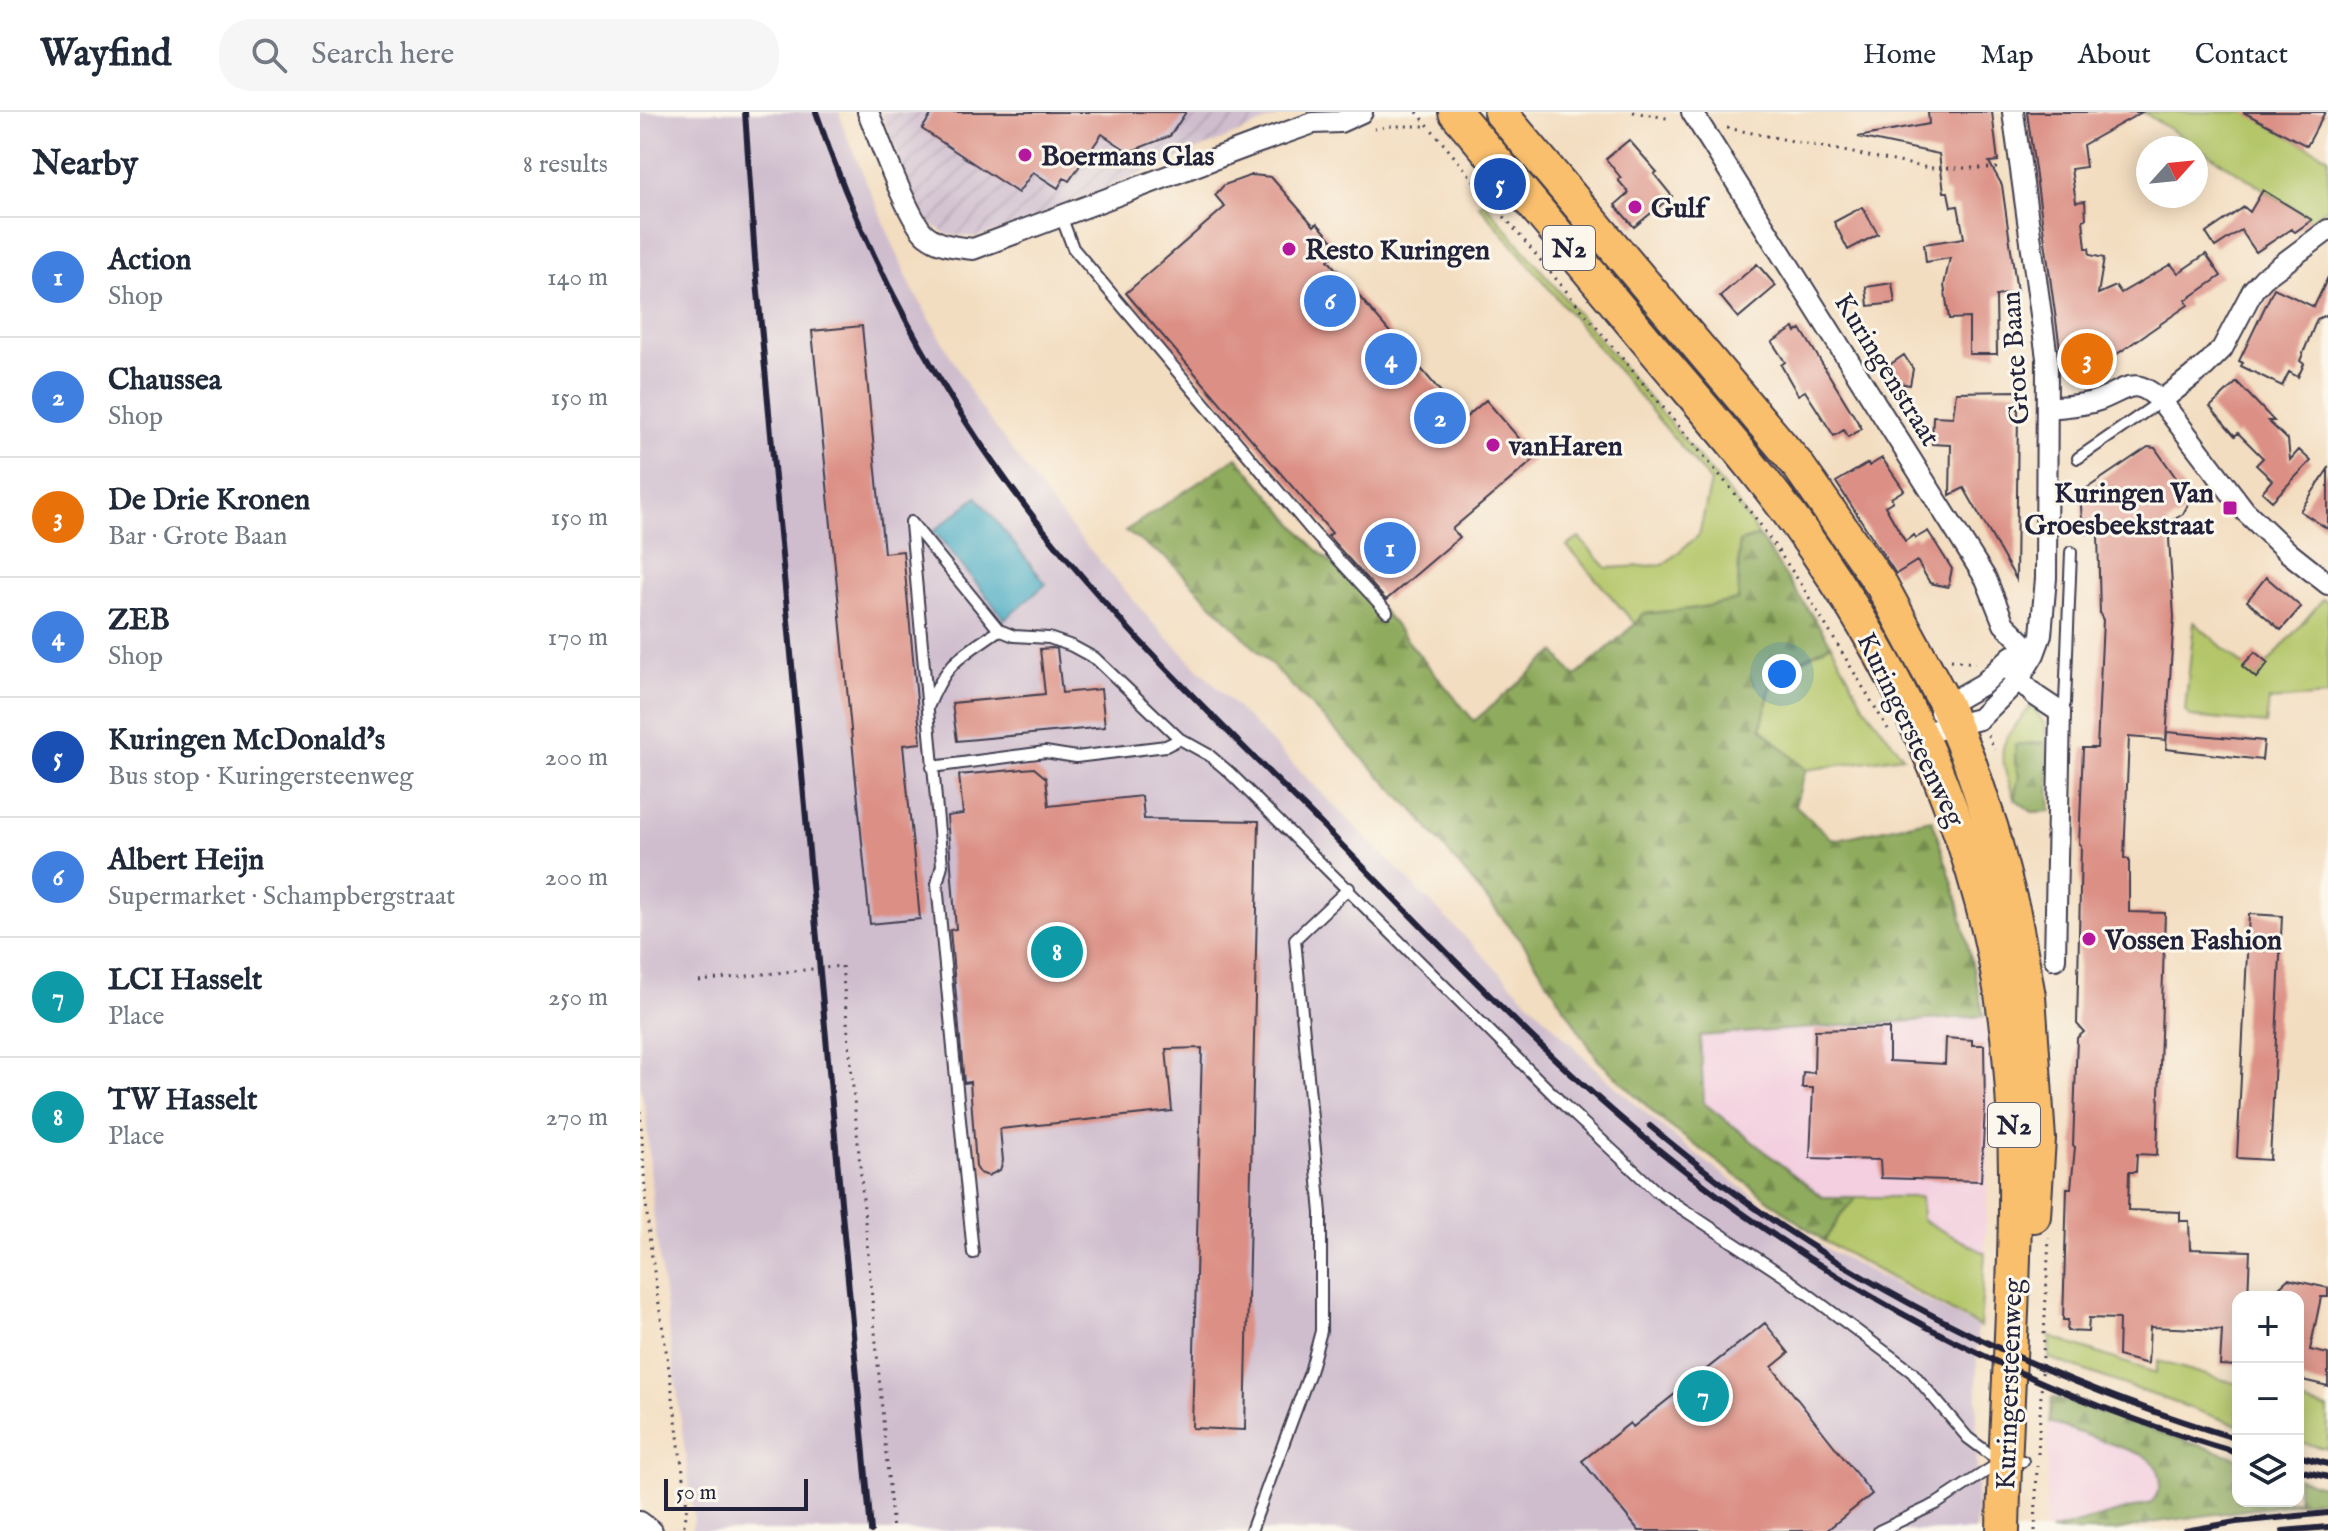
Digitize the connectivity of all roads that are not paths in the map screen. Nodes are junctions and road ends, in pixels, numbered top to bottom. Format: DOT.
graph roads {
  1 [pos="868,112"];
  2 [pos="1362,112"];
  3 [pos="1455,112"];
  4 [pos="1500,112"];
  5 [pos="2013,112"];
  6 [pos="1318,118"];
  7 [pos="1695,118"];
  8 [pos="1061,216"];
  9 [pos="2328,230"];
  10 [pos="2161,401"];
  11 [pos="2048,408"];
  12 [pos="2078,458"];
  13 [pos="2071,552"];
  14 [pos="2328,584"];
  15 [pos="1387,612"];
  16 [pos="999,630"];
  17 [pos="2028,649"];
  18 [pos="2011,672"];
  19 [pos="927,709"];
  20 [pos="2060,712"];
  21 [pos="1950,715"];
  22 [pos="1907,735"];
  23 [pos="1180,739"];
  24 [pos="932,767"];
  25 [pos="1349,888"];
  26 [pos="2055,959"];
  27 [pos="973,1253"];
  28 [pos="2014,1460"];
  29 [pos="640,1522"];
  30 [pos="652,1531"];
  31 [pos="1251,1531"];
  32 [pos="1879,1531"];
  33 [pos="2003,1531"];
  34 [pos="2021,1531"];
  1 -- 8 [label="street"];
  2 -- 6 [label="street"];
  3 -- 22 [label="main road, Kuringersteenweg / N2"];
  4 -- 21 [label="main road, Kuringersteenweg / N2"];
  5 -- 11 [label="street, Grote Baan"];
  6 -- 8 [label="street"];
  7 -- 17 [label="street, Kuringenstraat"];
  8 -- 15 [label="lane"];
  9 -- 10 [label="street"];
  10 -- 11 [label="street"];
  10 -- 12 [label="lane"];
  10 -- 14 [label="street"];
  11 -- 17 [label="street, Grote Baan"];
  13 -- 20 [label="lane"];
  16 -- 19 [label="lane"];
  16 -- 19 [label="lane"];
  16 -- 23 [label="lane"];
  17 -- 18 [label="street, Grote Baan"];
  18 -- 20 [label="street"];
  18 -- 21 [label="street, Grote Baan"];
  18 -- 21 [label="street, Grote Baan"];
  19 -- 24 [label="lane"];
  20 -- 26 [label="street"];
  21 -- 22 [label="street, Grote Baan"];
  21 -- 28 [label="main road, Kuringersteenweg / N2"];
  22 -- 28 [label="main road, Kuringersteenweg / N2"];
  23 -- 24 [label="lane"];
  23 -- 25 [label="lane"];
  24 -- 27 [label="lane"];
  25 -- 28 [label="lane"];
  25 -- 31 [label="lane"];
  28 -- 32 [label="lane"];
  28 -- 33 [label="main road, Kuringersteenweg / N2"];
  28 -- 34 [label="main road, Kuringersteenweg / N2"];
  29 -- 30 [label="street"];
}
